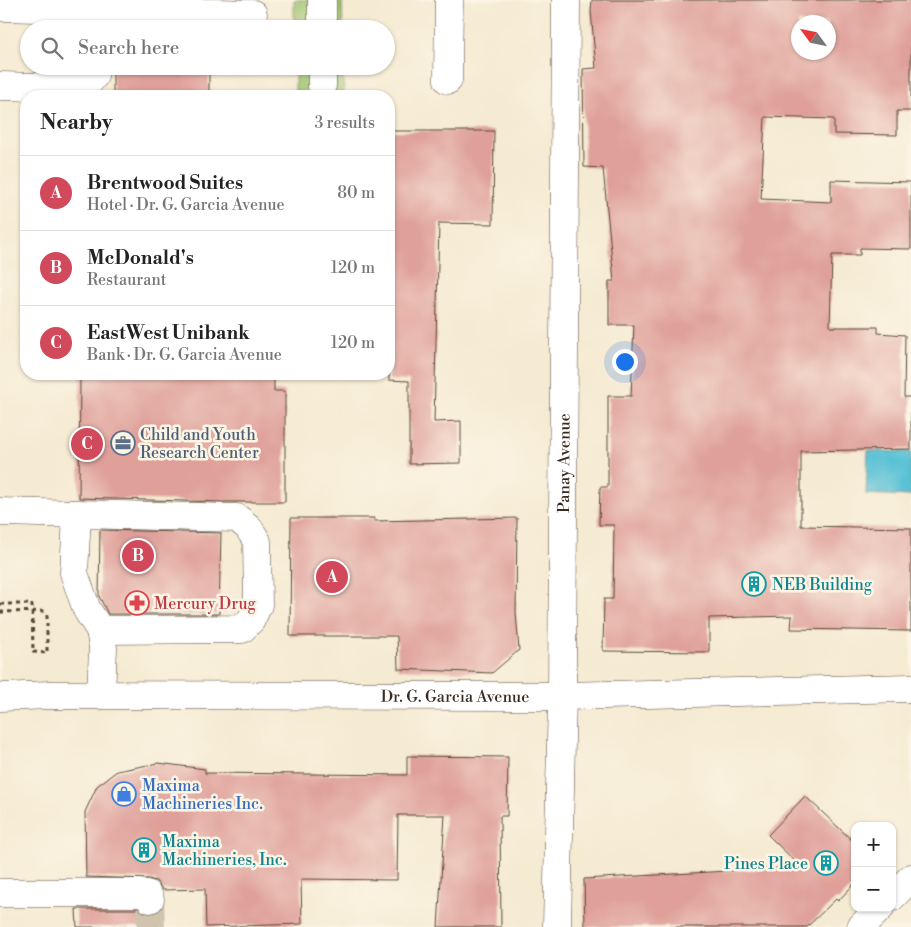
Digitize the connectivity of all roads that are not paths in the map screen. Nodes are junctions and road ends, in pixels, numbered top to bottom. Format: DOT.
graph roads {
  1 [pos="322,0"];
  2 [pos="449,0"];
  3 [pos="566,0"];
  4 [pos="0,7"];
  5 [pos="253,14"];
  6 [pos="93,19"];
  7 [pos="322,20"];
  8 [pos="94,75"];
  9 [pos="448,80"];
  10 [pos="0,86"];
  11 [pos="0,512"];
  12 [pos="77,515"];
  13 [pos="100,630"];
  14 [pos="911,688"];
  15 [pos="102,695"];
  16 [pos="562,696"];
  17 [pos="0,697"];
  18 [pos="911,878"];
  19 [pos="0,893"];
  20 [pos="896,893"];
  21 [pos="150,899"];
  22 [pos="876,912"];
  23 [pos="556,927"];
  24 [pos="861,927"];
  1 -- 7 [label="street"];
  2 -- 9 [label="street"];
  3 -- 16 [label="street, Panay Avenue"];
  4 -- 6 [label="street"];
  5 -- 6 [label="street"];
  8 -- 10 [label="street"];
  11 -- 12 [label="street"];
  12 -- 13 [label="street"];
  12 -- 13 [label="street"];
  13 -- 15 [label="street"];
  14 -- 16 [label="street, Dr. G. Garcia Avenue"];
  15 -- 16 [label="street, Dr. G. Garcia Avenue"];
  15 -- 17 [label="street, Dr. G. Garcia Avenue"];
  16 -- 23 [label="street, Panay Avenue"];
  18 -- 20 [label="street"];
  19 -- 21 [label="street"];
  22 -- 24 [label="street"];
}
